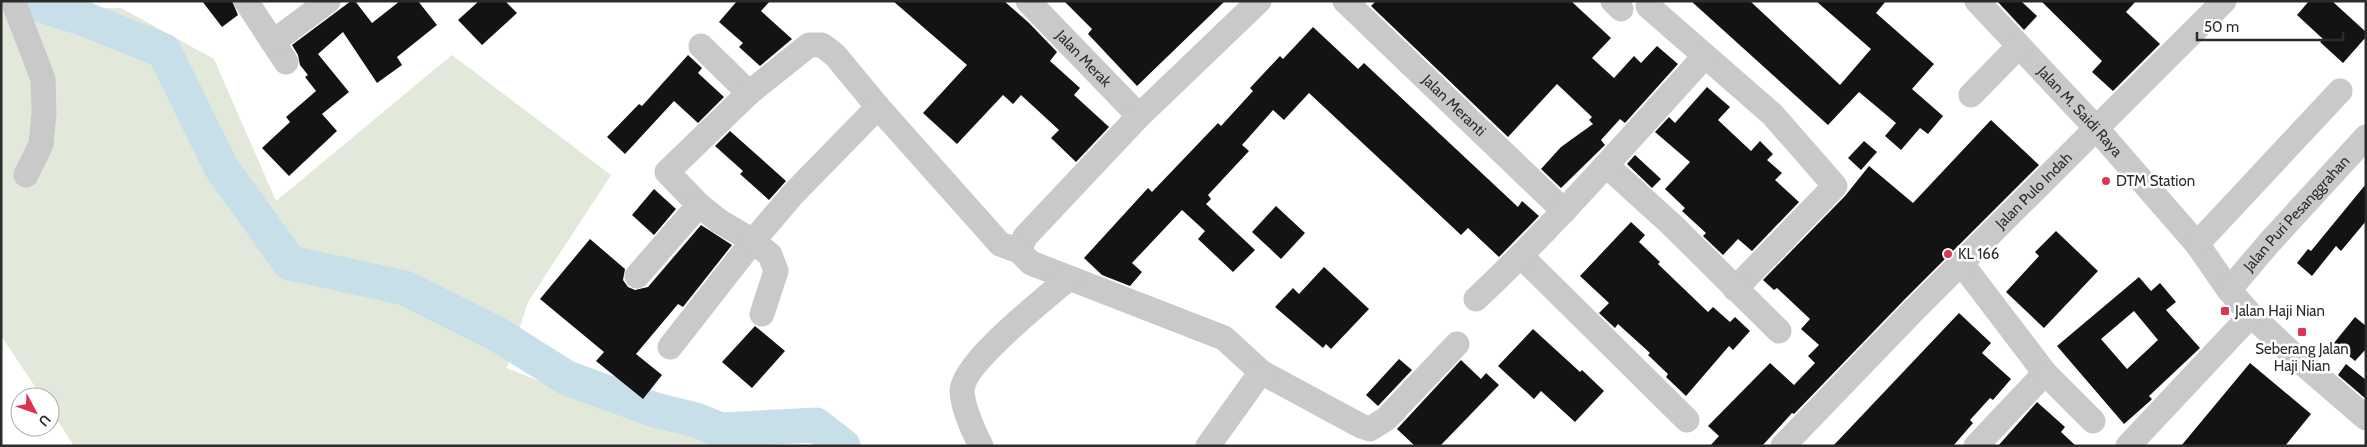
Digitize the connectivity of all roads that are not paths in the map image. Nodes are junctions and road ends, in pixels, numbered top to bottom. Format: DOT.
graph roads {
  1 [pos="13,1"];
  2 [pos="246,1"];
  3 [pos="328,1"];
  4 [pos="1028,1"];
  5 [pos="1259,1"];
  6 [pos="1345,1"];
  7 [pos="1977,1"];
  8 [pos="2224,1"];
  9 [pos="1648,6"];
  10 [pos="701,46"];
  11 [pos="2019,46"];
  12 [pos="1705,56"];
  13 [pos="2340,91"];
  14 [pos="749,92"];
  15 [pos="1972,95"];
  16 [pos="878,107"];
  17 [pos="1139,116"];
  18 [pos="2096,128"];
  19 [pos="2366,137"];
  20 [pos="1606,165"];
  21 [pos="26,175"];
  22 [pos="699,205"];
  23 [pos="1564,211"];
  24 [pos="753,241"];
  25 [pos="2197,244"];
  26 [pos="1019,251"];
  27 [pos="1521,256"];
  28 [pos="1962,264"];
  29 [pos="637,276"];
  30 [pos="1069,278"];
  31 [pos="1735,289"];
  32 [pos="2229,290"];
  33 [pos="1476,299"];
  34 [pos="762,314"];
  35 [pos="2251,315"];
  36 [pos="1779,331"];
  37 [pos="1457,344"];
  38 [pos="670,347"];
  39 [pos="1261,372"];
  40 [pos="2046,373"];
  41 [pos="2366,418"];
  42 [pos="1687,420"];
  43 [pos="2093,421"];
  44 [pos="981,446"];
  45 [pos="1208,446"];
  46 [pos="1782,446"];
  47 [pos="1976,446"];
  48 [pos="2128,446"];
  1 -- 21 [label="street"];
  2 -- 3 [label="street"];
  4 -- 17 [label="street, Jalan Merak"];
  5 -- 17 [label="street"];
  6 -- 23 [label="street, Jalan Meranti"];
  7 -- 11 [label="street, Jalan M. Saidi Raya"];
  8 -- 18 [label="street, Jalan Pulo Indah"];
  9 -- 12 [label="street"];
  10 -- 14 [label="street"];
  11 -- 15 [label="street"];
  11 -- 18 [label="street, Jalan M. Saidi Raya"];
  12 -- 20 [label="street"];
  12 -- 31 [label="street"];
  13 -- 25 [label="street"];
  14 -- 16 [label="street"];
  14 -- 22 [label="street"];
  16 -- 24 [label="street"];
  16 -- 26 [label="street"];
  17 -- 26 [label="street"];
  18 -- 25 [label="street, Jalan M. Saidi Raya"];
  18 -- 28 [label="street, Jalan Pulo Indah"];
  19 -- 32 [label="street, Jalan Puri Pesanggrahan"];
  20 -- 23 [label="street"];
  20 -- 31 [label="street"];
  22 -- 24 [label="street"];
  22 -- 29 [label="street"];
  23 -- 27 [label="street"];
  24 -- 34 [label="street"];
  24 -- 38 [label="street"];
  25 -- 32 [label="street, Jalan M. Saidi Raya"];
  26 -- 30 [label="street"];
  27 -- 33 [label="street"];
  27 -- 42 [label="street"];
  28 -- 40 [label="street"];
  28 -- 46 [label="street, Jalan Pulo Indah"];
  30 -- 39 [label="street"];
  30 -- 44 [label="street"];
  31 -- 36 [label="street"];
  32 -- 35 [label="street, Jalan M. Saidi Raya"];
  35 -- 41 [label="street, Jalan M. Saidi Raya"];
  35 -- 48 [label="street"];
  37 -- 39 [label="street"];
  39 -- 45 [label="street"];
  40 -- 43 [label="street"];
  40 -- 47 [label="street"];
}
